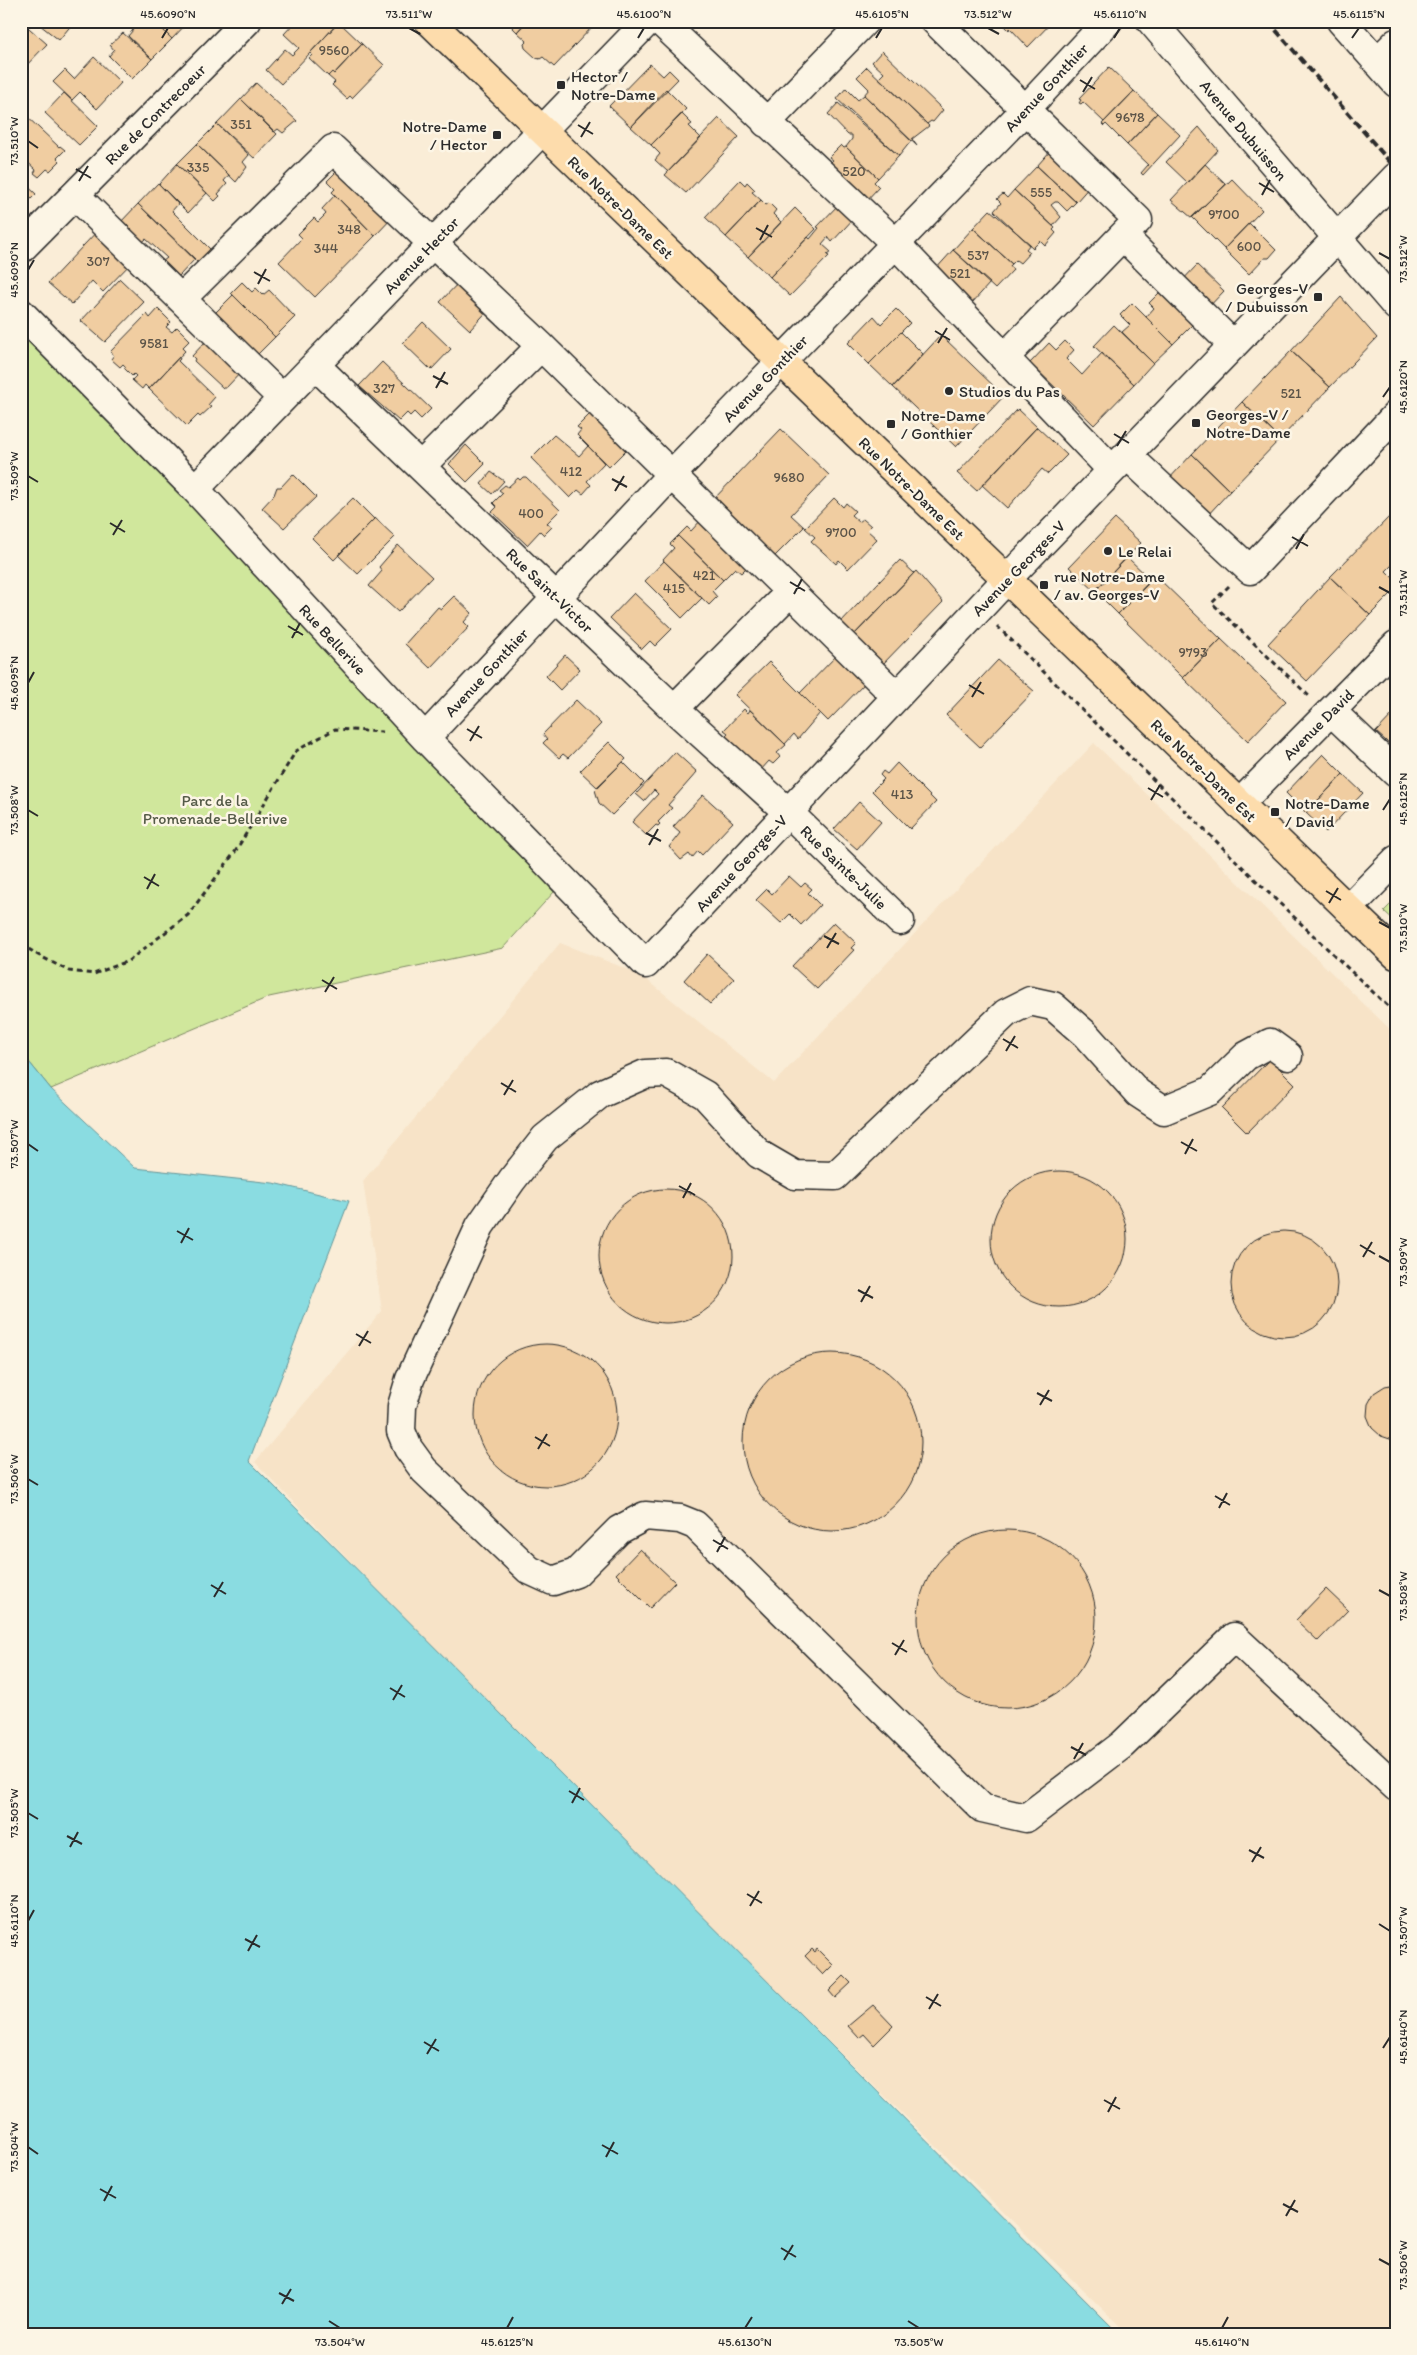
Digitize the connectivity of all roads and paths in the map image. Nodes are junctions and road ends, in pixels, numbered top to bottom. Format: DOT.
graph roads {
  1 [pos="247,21"];
  2 [pos="429,21"];
  3 [pos="648,21"];
  4 [pos="660,21"];
  5 [pos="865,21"];
  6 [pos="935,21"];
  7 [pos="1108,21"];
  8 [pos="1151,21"];
  9 [pos="1341,21"];
  10 [pos="1396,43"];
  11 [pos="1377,62"];
  12 [pos="1396,83"];
  13 [pos="1025,110"];
  14 [pos="766,123"];
  15 [pos="542,131"];
  16 [pos="1396,177"];
  17 [pos="75,195"];
  18 [pos="1123,236"];
  19 [pos="1336,239"];
  20 [pos="894,242"];
  21 [pos="431,244"];
  22 [pos="21,249"];
  23 [pos="181,299"];
  24 [pos="1396,306"];
  25 [pos="21,313"];
  26 [pos="1233,345"];
  27 [pos="541,346"];
  28 [pos="1004,358"];
  29 [pos="781,363"];
  30 [pos="315,365"];
  31 [pos="282,398"];
  32 [pos="1396,415"];
  33 [pos="1119,463"];
  34 [pos="421,466"];
  35 [pos="671,475"];
  36 [pos="195,489"];
  37 [pos="1007,579"];
  38 [pos="1232,583"];
  39 [pos="789,593"];
  40 [pos="556,597"];
  41 [pos="979,608"];
  42 [pos="1396,645"];
  43 [pos="896,696"];
  44 [pos="1320,704"];
  45 [pos="674,709"];
  46 [pos="384,732"];
  47 [pos="425,738"];
  48 [pos="1396,773"];
  49 [pos="1239,804"];
  50 [pos="788,812"];
  51 [pos="1396,860"];
  52 [pos="1348,909"];
  53 [pos="900,921"];
  54 [pos="21,944"];
  55 [pos="1396,955"];
  56 [pos="646,964"];
  57 [pos="1396,1014"];
  58 [pos="1288,1056"];
  59 [pos="1396,1787"];
  1 -- 17 [label="street, Rue de Contrecoeur"];
  2 -- 15 [label="main road, Rue Notre-Dame Est"];
  3 -- 15 [label="street, Avenue Hector"];
  4 -- 14 [label="street"];
  5 -- 14 [label="street"];
  6 -- 13 [label="street"];
  7 -- 13 [label="street, Avenue Gonthier"];
  8 -- 19 [label="street, Avenue Dubuisson"];
  9 -- 11 [label="street"];
  10 -- 11 [label="street"];
  11 -- 12 [label="street"];
  13 -- 18 [label="street"];
  13 -- 20 [label="street, Avenue Gonthier"];
  14 -- 20 [label="street"];
  15 -- 21 [label="street, Avenue Hector"];
  15 -- 29 [label="main road, Rue Notre-Dame Est"];
  16 -- 19 [label="street, Avenue Georges-V"];
  17 -- 22 [label="street, Rue de Contrecoeur"];
  17 -- 23 [label="street"];
  18 -- 26 [label="street"];
  18 -- 28 [label="street"];
  19 -- 24 [label="street, Avenue Dubuisson"];
  19 -- 26 [label="street, Avenue Georges-V"];
  20 -- 28 [label="street"];
  20 -- 29 [label="street, Avenue Gonthier"];
  21 -- 23 [label="street"];
  21 -- 27 [label="street"];
  21 -- 30 [label="street, Avenue Hector"];
  23 -- 31 [label="street"];
  25 -- 36 [label="street, Rue Bellerive"];
  26 -- 33 [label="street, Avenue Georges-V"];
  27 -- 34 [label="street"];
  27 -- 35 [label="street"];
  28 -- 33 [label="street"];
  29 -- 35 [label="street, Avenue Gonthier"];
  29 -- 37 [label="main road, Rue Notre-Dame Est"];
  30 -- 31 [label="street, Avenue Hector"];
  30 -- 34 [label="street, Rue Saint-Victor"];
  31 -- 36 [label="street, Avenue Hector"];
  32 -- 33 [label="street"];
  33 -- 37 [label="street, Avenue Georges-V"];
  34 -- 40 [label="street, Rue Saint-Victor"];
  35 -- 39 [label="street"];
  35 -- 40 [label="street, Avenue Gonthier"];
  36 -- 47 [label="street, Rue Bellerive"];
  37 -- 41 [label="street, Avenue Georges-V"];
  37 -- 49 [label="main road, Rue Notre-Dame Est"];
  38 -- 44 [label="path"];
  39 -- 43 [label="street"];
  39 -- 45 [label="street"];
  40 -- 45 [label="street, Rue Saint-Victor"];
  40 -- 47 [label="street, Avenue Gonthier"];
  41 -- 43 [label="street, Avenue Georges-V"];
  41 -- 57 [label="path"];
  42 -- 44 [label="street, Avenue David"];
  43 -- 50 [label="street, Avenue Georges-V"];
  44 -- 48 [label="street"];
  44 -- 49 [label="street, Avenue David"];
  45 -- 50 [label="street, Rue Saint-Victor"];
  46 -- 54 [label="path"];
  47 -- 56 [label="street, Rue Bellerive"];
  49 -- 52 [label="main road, Rue Notre-Dame Est"];
  50 -- 53 [label="street, Rue Sainte-Julie"];
  50 -- 56 [label="street, Avenue Georges-V"];
  51 -- 52 [label="street"];
  52 -- 55 [label="main road, Rue Notre-Dame Est"];
  58 -- 59 [label="street"];
}
